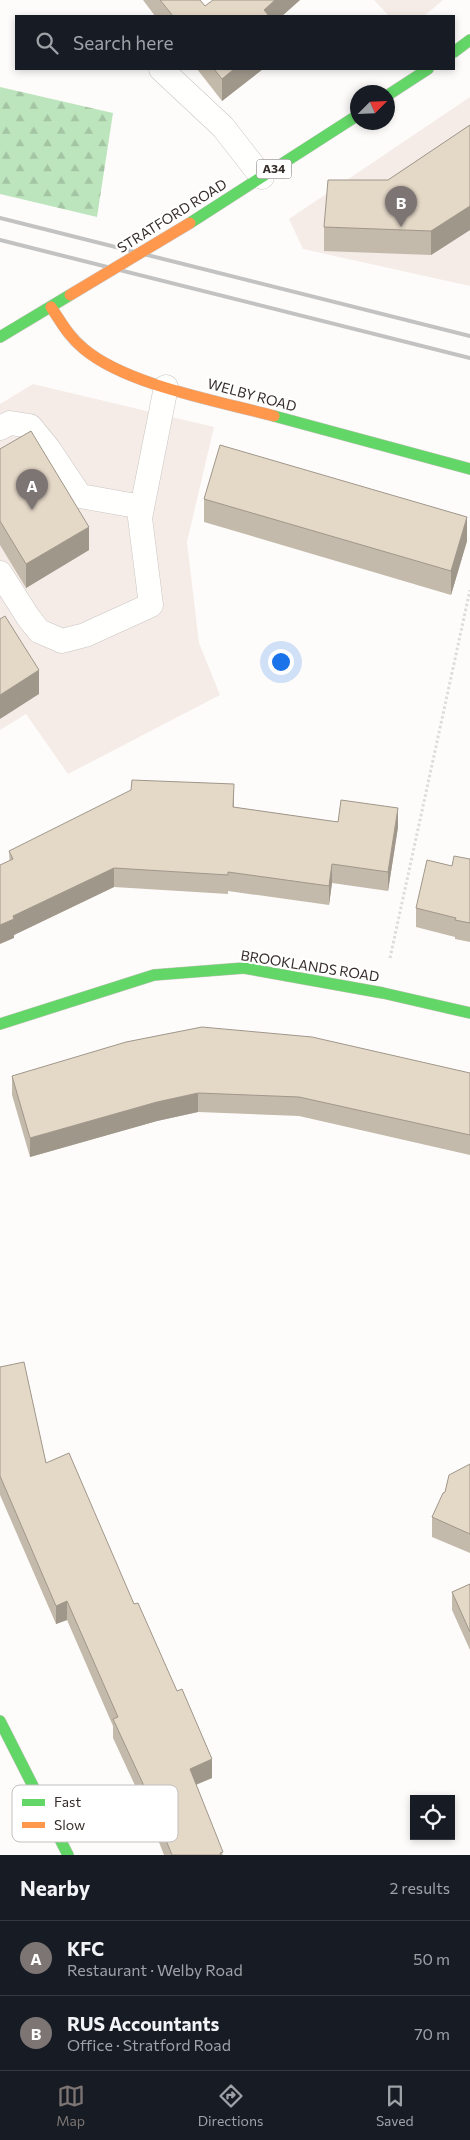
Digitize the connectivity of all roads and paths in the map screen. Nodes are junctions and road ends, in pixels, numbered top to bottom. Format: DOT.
graph roads {
  1 [pos="470,40"];
  2 [pos="455,51"];
  3 [pos="162,70"];
  4 [pos="426,70"];
  5 [pos="395,90"];
  6 [pos="350,120"];
  7 [pos="262,177"];
  8 [pos="51,307"];
  9 [pos="0,337"];
  10 [pos="166,388"];
  11 [pos="0,428"];
  12 [pos="470,469"];
  13 [pos="142,507"];
  14 [pos="0,573"];
  15 [pos="470,590"];
  16 [pos="383,993"];
  17 [pos="470,1013"];
  18 [pos="0,1024"];
  19 [pos="0,1720"];
  20 [pos="33,1785"];
  21 [pos="61,1842"];
  22 [pos="68,1855"];
  1 -- 2 [label="main road"];
  3 -- 7 [label="lane"];
  4 -- 5 [label="main road"];
  6 -- 7 [label="main road, STRATFORD ROAD / A34"];
  7 -- 8 [label="main road, STRATFORD ROAD / A34, bridge"];
  8 -- 9 [label="main road, STRATFORD ROAD / A34"];
  8 -- 10 [label="main road, WELBY ROAD"];
  10 -- 12 [label="main road, WELBY ROAD"];
  10 -- 13 [label="lane"];
  11 -- 13 [label="lane"];
  13 -- 14 [label="lane"];
  15 -- 16 [label="path"];
  16 -- 17 [label="main road, BROOKLANDS ROAD"];
  16 -- 18 [label="main road, BROOKLANDS ROAD"];
  19 -- 20 [label="main road"];
  21 -- 22 [label="main road"];
}
